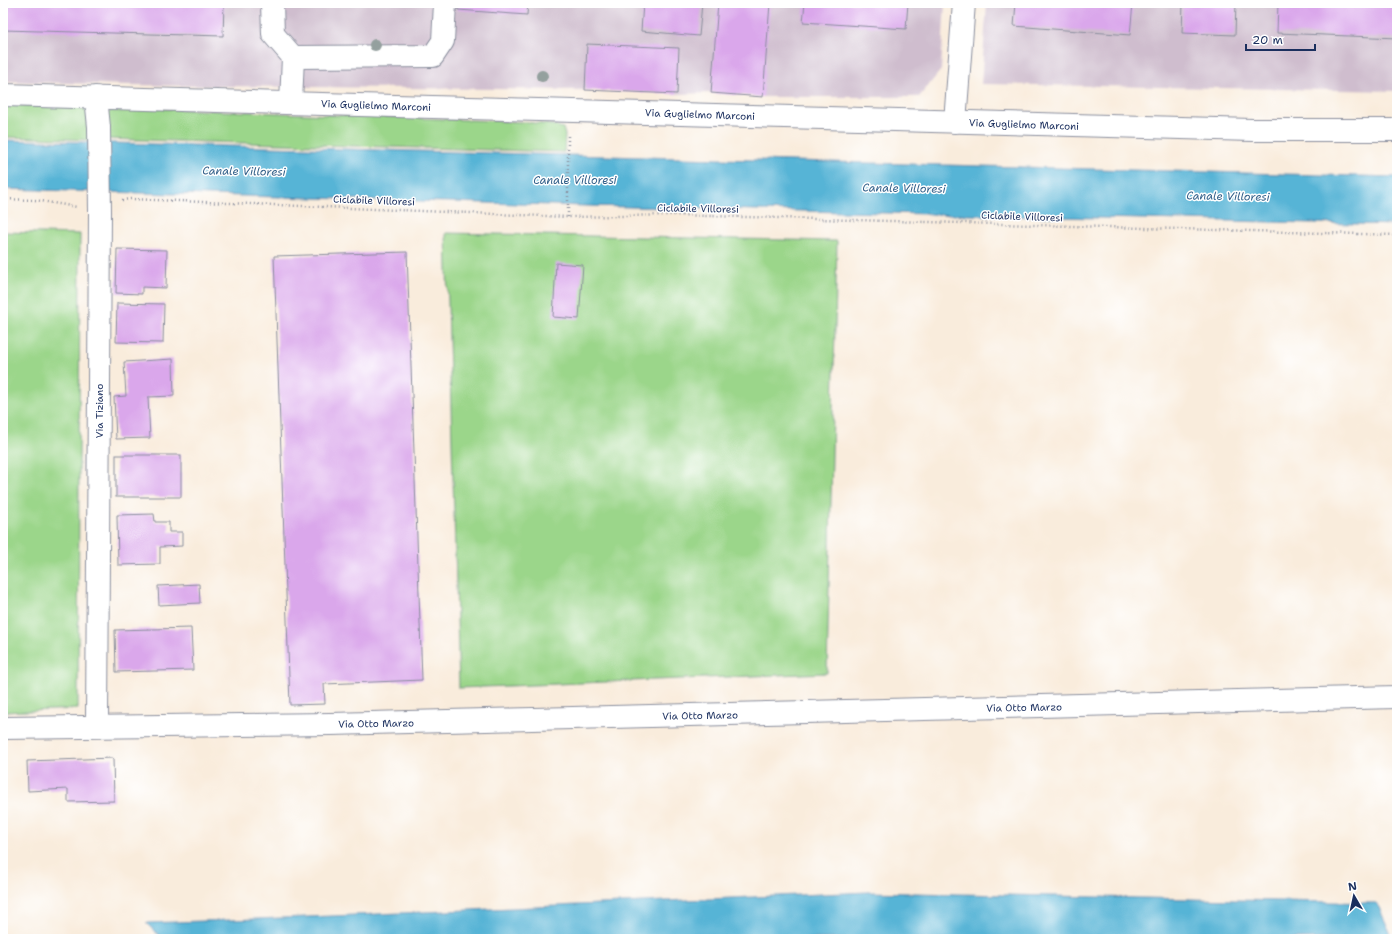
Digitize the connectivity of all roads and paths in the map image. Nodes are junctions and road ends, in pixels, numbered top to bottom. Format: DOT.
graph roads {
  1 [pos="272,3"];
  2 [pos="445,3"];
  3 [pos="964,3"];
  4 [pos="293,57"];
  5 [pos="3,95"];
  6 [pos="96,97"];
  7 [pos="291,103"];
  8 [pos="954,122"];
  9 [pos="1397,130"];
  10 [pos="568,143"];
  11 [pos="3,199"];
  12 [pos="100,207"];
  13 [pos="568,217"];
  14 [pos="1397,235"];
  15 [pos="1397,698"];
  16 [pos="97,726"];
  17 [pos="3,728"];
  1 -- 4 [label="street"];
  2 -- 4 [label="street"];
  3 -- 8 [label="street"];
  4 -- 7 [label="street"];
  5 -- 6 [label="street, Via Guglielmo Marconi"];
  6 -- 7 [label="street, Via Guglielmo Marconi"];
  6 -- 12 [label="street, Via Tiziano"];
  7 -- 8 [label="street, Via Guglielmo Marconi"];
  8 -- 9 [label="street, Via Guglielmo Marconi"];
  10 -- 13 [label="path"];
  11 -- 12 [label="path"];
  12 -- 13 [label="path, Ciclabile Villoresi"];
  12 -- 16 [label="street, Via Tiziano"];
  13 -- 14 [label="path, Ciclabile Villoresi"];
  15 -- 16 [label="street, Via Otto Marzo"];
  16 -- 17 [label="street, Via Otto Marzo"];
}
